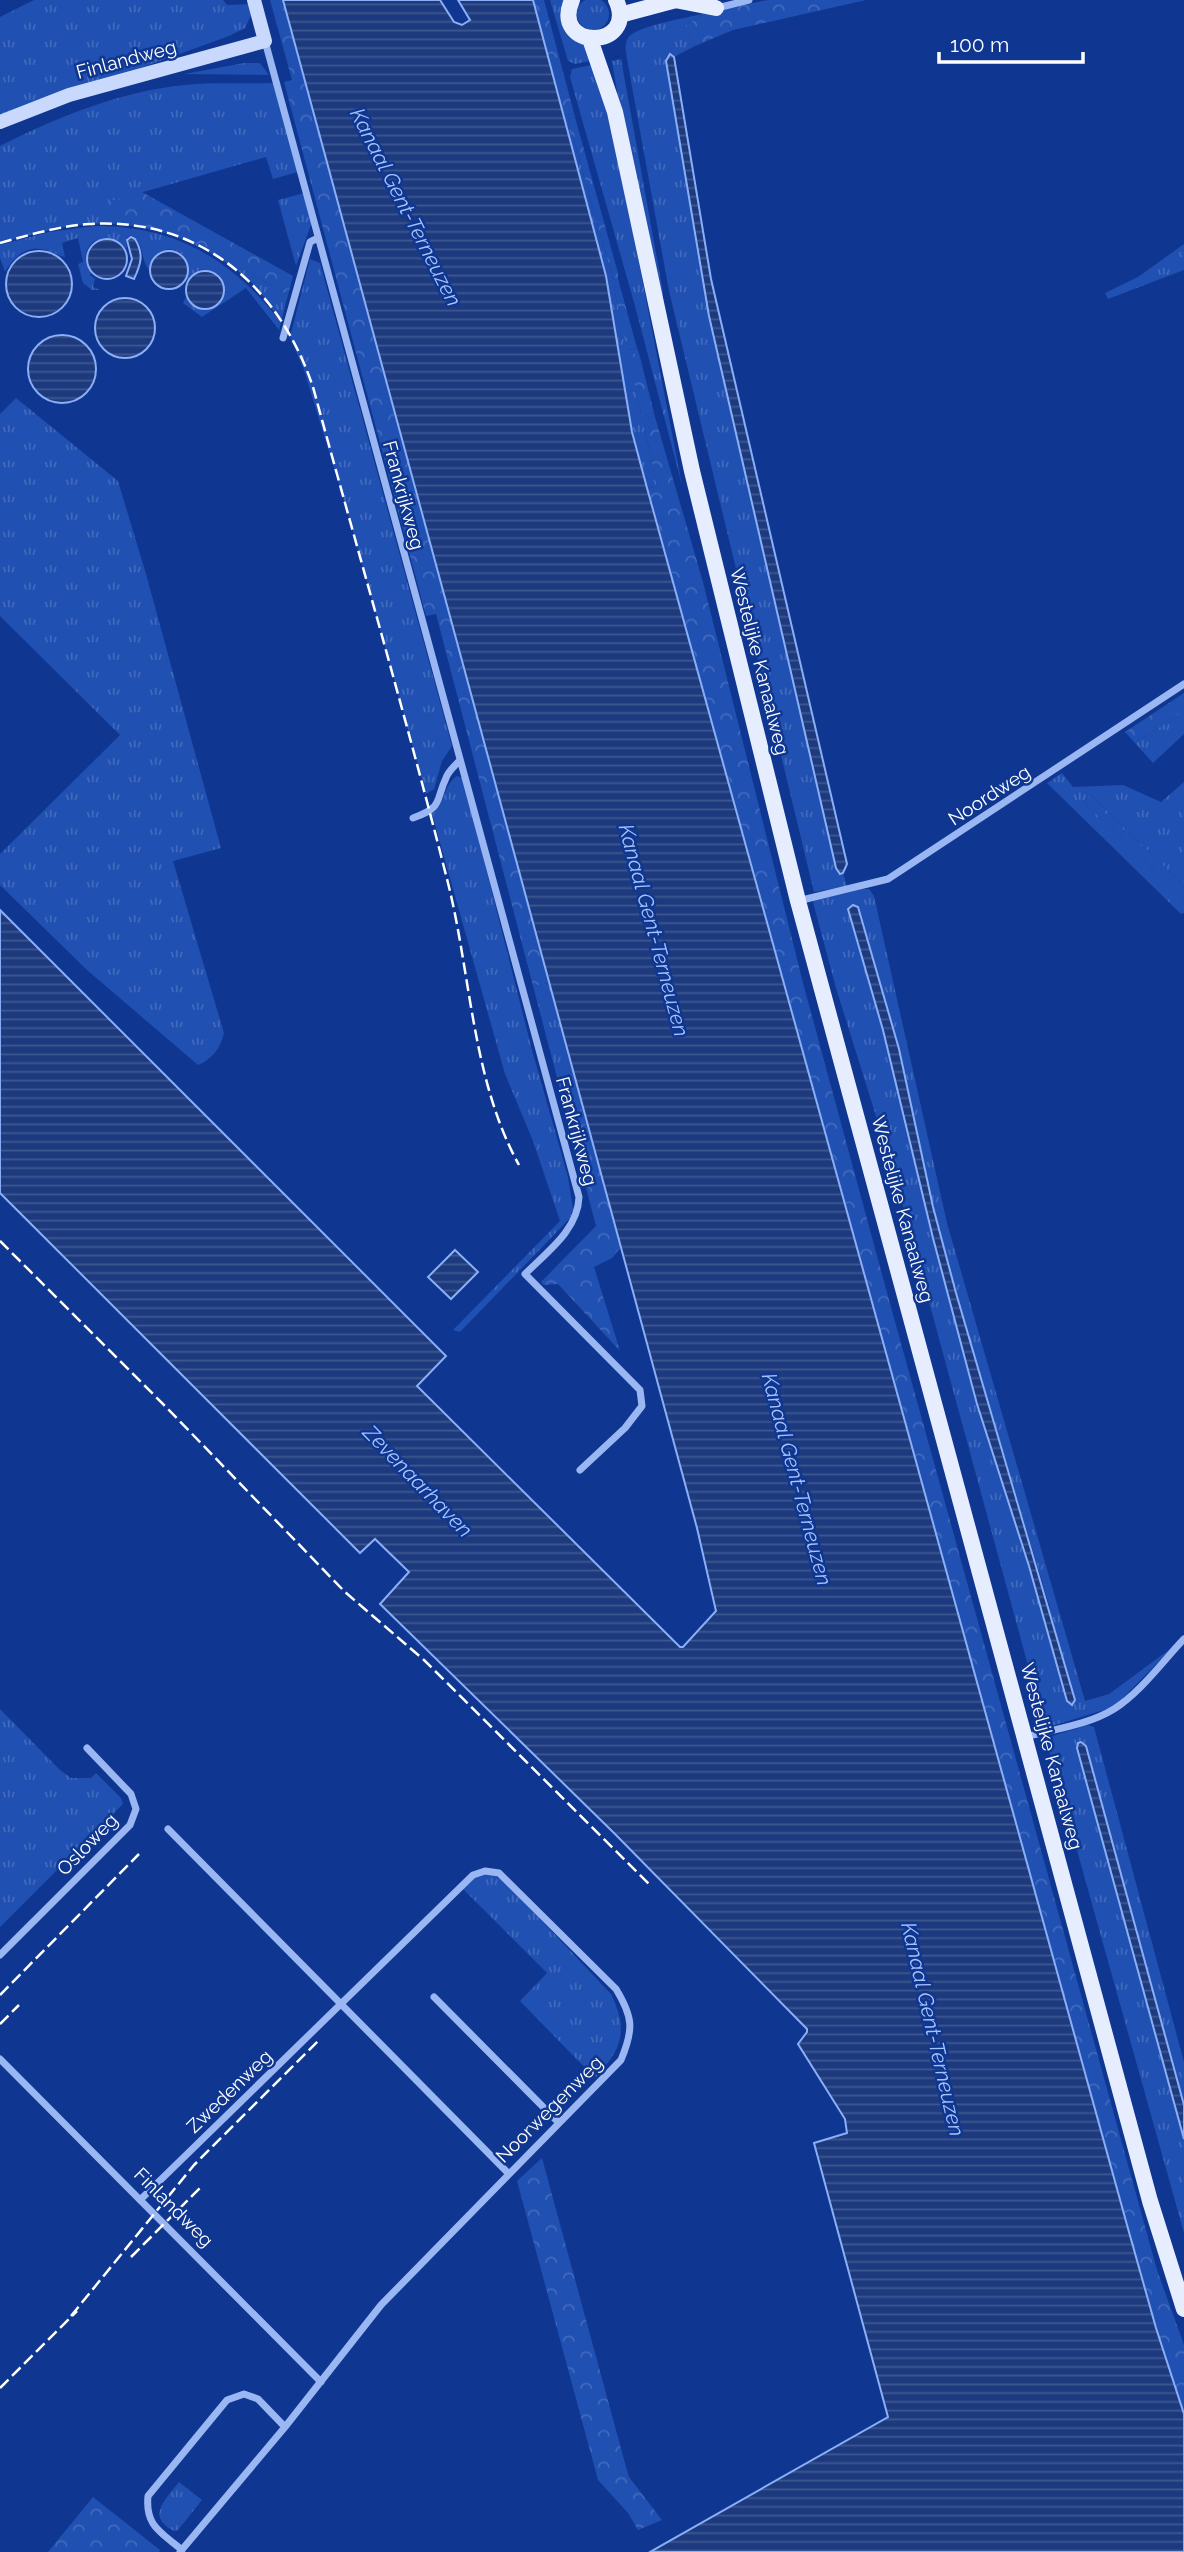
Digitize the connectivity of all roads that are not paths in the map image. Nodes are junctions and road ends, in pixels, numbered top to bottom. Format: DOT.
graph roads {
  1 [pos="254,0"];
  2 [pos="572,0"];
  3 [pos="676,0"];
  4 [pos="749,0"];
  5 [pos="620,4"];
  6 [pos="716,8"];
  7 [pos="608,35"];
  8 [pos="590,39"];
  9 [pos="265,41"];
  10 [pos="615,112"];
  11 [pos="0,122"];
  12 [pos="318,238"];
  13 [pos="283,338"];
  14 [pos="1184,684"];
  15 [pos="460,761"];
  16 [pos="413,818"];
  17 [pos="798,901"];
  18 [pos="580,1470"];
  19 [pos="1184,1639"];
  20 [pos="1026,1737"];
  21 [pos="87,1748"];
  22 [pos="168,1829"];
  23 [pos="0,1955"];
  24 [pos="434,1997"];
  25 [pos="340,2005"];
  26 [pos="0,2059"];
  27 [pos="559,2123"];
  28 [pos="508,2173"];
  29 [pos="140,2200"];
  30 [pos="1184,2309"];
  31 [pos="321,2382"];
  32 [pos="285,2427"];
  33 [pos="181,2551"];
  1 -- 9 [label="street"];
  2 -- 8 [label="main road"];
  3 -- 5 [label="main road"];
  3 -- 6 [label="main road"];
  4 -- 6 [label="street"];
  5 -- 7 [label="main road"];
  7 -- 8 [label="main road"];
  7 -- 10 [label="main road, Westelijke Kanaalweg"];
  8 -- 10 [label="main road, Westelijke Kanaalweg"];
  9 -- 11 [label="street, Finlandweg"];
  9 -- 12 [label="street, Frankrijkweg"];
  10 -- 17 [label="main road, Westelijke Kanaalweg"];
  12 -- 13 [label="street"];
  12 -- 15 [label="street, Frankrijkweg"];
  14 -- 17 [label="street, Noordweg"];
  15 -- 16 [label="street"];
  15 -- 18 [label="street, Frankrijkweg"];
  17 -- 20 [label="main road, Westelijke Kanaalweg"];
  19 -- 20 [label="street"];
  20 -- 30 [label="main road, Westelijke Kanaalweg"];
  21 -- 23 [label="street, Osloweg"];
  22 -- 25 [label="street"];
  24 -- 27 [label="street"];
  25 -- 27 [label="street, Noorwegenweg"];
  25 -- 28 [label="street"];
  25 -- 29 [label="street, Zwedenweg"];
  26 -- 29 [label="street, Finlandweg"];
  27 -- 28 [label="street, Noorwegenweg"];
  28 -- 31 [label="street, Noorwegenweg"];
  29 -- 31 [label="street, Finlandweg"];
  31 -- 32 [label="street, Noorwegenweg"];
  32 -- 33 [label="street, Noorwegenweg"];
  32 -- 33 [label="street, Noorwegenweg"];
}
